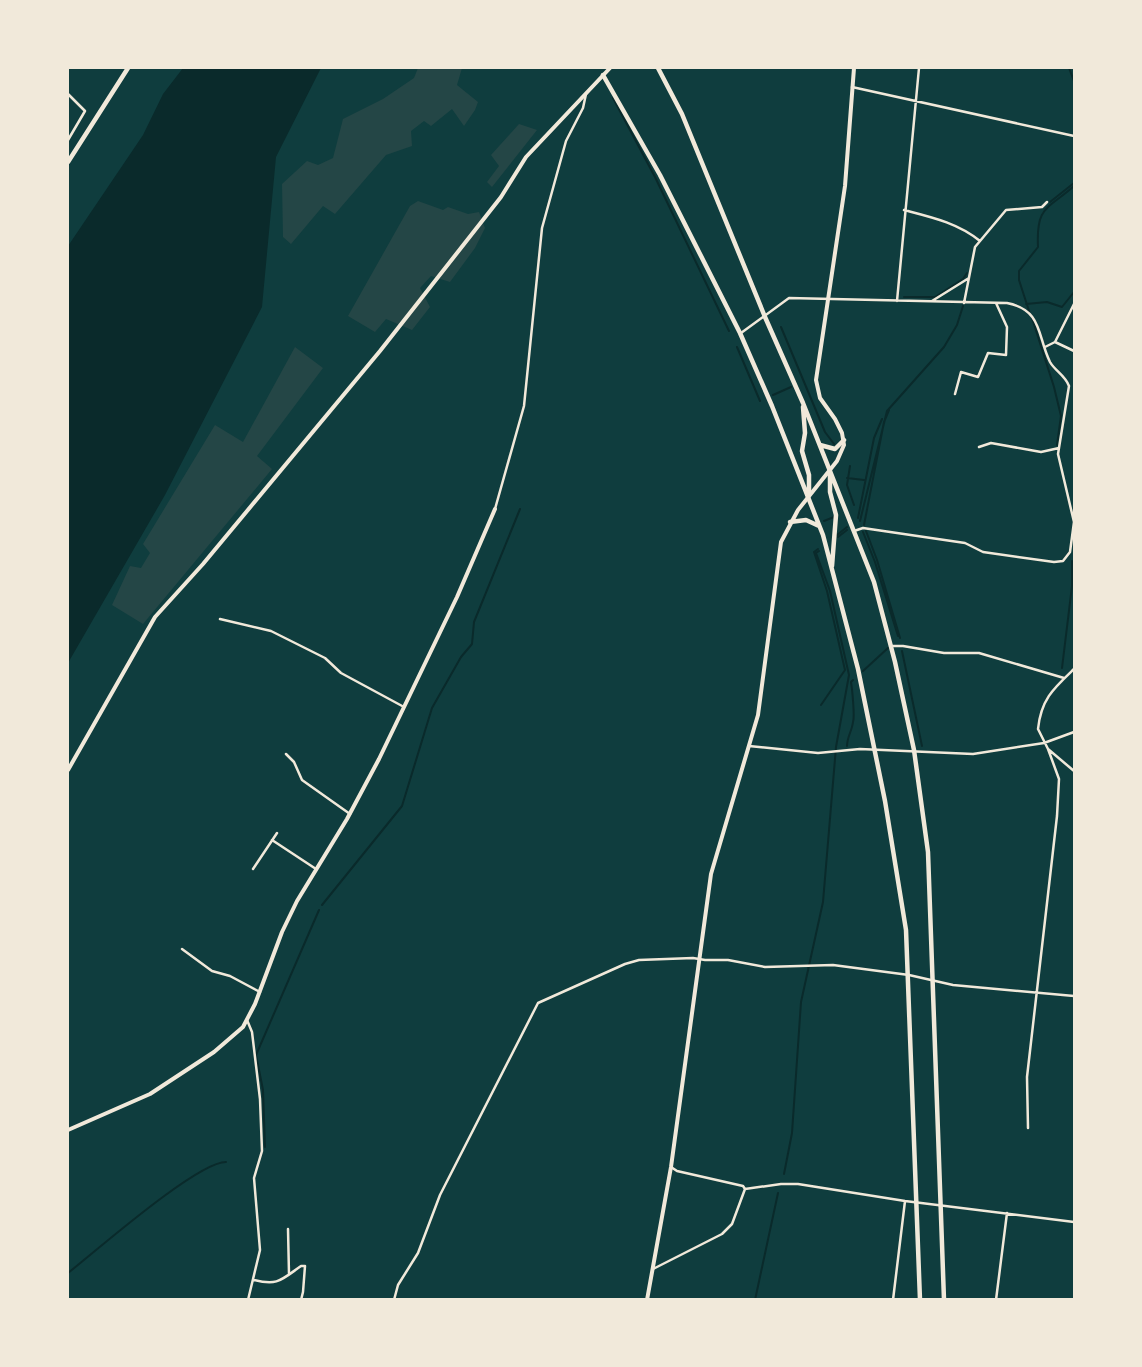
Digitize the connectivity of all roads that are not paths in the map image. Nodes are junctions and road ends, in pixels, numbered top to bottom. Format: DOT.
graph roads {
  1 [pos="128,68"];
  2 [pos="610,68"];
  3 [pos="658,68"];
  4 [pos="854,68"];
  5 [pos="919,68"];
  6 [pos="603,75"];
  7 [pos="852,87"];
  8 [pos="587,93"];
  9 [pos="68,94"];
  10 [pos="917,102"];
  11 [pos="1074,136"];
  12 [pos="68,140"];
  13 [pos="68,162"];
  14 [pos="1047,202"];
  15 [pos="904,210"];
  16 [pos="980,241"];
  17 [pos="969,278"];
  18 [pos="829,300"];
  19 [pos="897,301"];
  20 [pos="931,301"];
  21 [pos="964,303"];
  22 [pos="996,303"];
  23 [pos="1074,304"];
  24 [pos="765,316"];
  25 [pos="740,333"];
  26 [pos="1056,342"];
  27 [pos="1045,347"];
  28 [pos="1074,351"];
  29 [pos="954,394"];
  30 [pos="803,403"];
  31 [pos="844,440"];
  32 [pos="820,445"];
  33 [pos="979,447"];
  34 [pos="1059,448"];
  35 [pos="830,471"];
  36 [pos="809,496"];
  37 [pos="495,509"];
  38 [pos="1074,521"];
  39 [pos="790,522"];
  40 [pos="820,527"];
  41 [pos="854,531"];
  42 [pos="832,570"];
  43 [pos="220,619"];
  44 [pos="891,646"];
  45 [pos="1074,669"];
  46 [pos="1064,678"];
  47 [pos="405,707"];
  48 [pos="1074,732"];
  49 [pos="1044,743"];
  50 [pos="749,746"];
  51 [pos="1048,749"];
  52 [pos="874,750"];
  53 [pos="914,750"];
  54 [pos="286,754"];
  55 [pos="68,770"];
  56 [pos="1074,771"];
  57 [pos="350,814"];
  58 [pos="277,833"];
  59 [pos="272,840"];
  60 [pos="253,869"];
  61 [pos="316,869"];
  62 [pos="182,950"];
  63 [pos="698,959"];
  64 [pos="909,974"];
  65 [pos="934,982"];
  66 [pos="260,992"];
  67 [pos="1036,994"];
  68 [pos="1074,996"];
  69 [pos="247,1020"];
  70 [pos="1028,1128"];
  71 [pos="68,1130"];
  72 [pos="671,1167"];
  73 [pos="745,1189"];
  74 [pos="905,1201"];
  75 [pos="918,1202"];
  76 [pos="942,1206"];
  77 [pos="1007,1213"];
  78 [pos="1074,1222"];
  79 [pos="288,1229"];
  80 [pos="652,1269"];
  81 [pos="289,1274"];
  82 [pos="254,1280"];
  83 [pos="248,1300"];
  84 [pos="301,1300"];
  85 [pos="394,1300"];
  86 [pos="647,1300"];
  87 [pos="893,1300"];
  88 [pos="920,1300"];
  89 [pos="944,1300"];
  90 [pos="996,1300"];
  1 -- 13 [label="main road"];
  2 -- 6 [label="street"];
  3 -- 24 [label="main road"];
  4 -- 7 [label="street"];
  5 -- 10 [label="street"];
  6 -- 8 [label="street"];
  6 -- 25 [label="main road"];
  7 -- 10 [label="street"];
  7 -- 18 [label="street"];
  8 -- 37 [label="street"];
  8 -- 55 [label="street"];
  9 -- 12 [label="street"];
  10 -- 11 [label="street"];
  10 -- 15 [label="street"];
  14 -- 16 [label="street"];
  15 -- 16 [label="street"];
  15 -- 19 [label="street"];
  16 -- 17 [label="street"];
  17 -- 20 [label="street"];
  17 -- 21 [label="street"];
  18 -- 19 [label="street"];
  18 -- 24 [label="street"];
  18 -- 31 [label="street"];
  19 -- 20 [label="street"];
  20 -- 21 [label="street"];
  21 -- 22 [label="street"];
  22 -- 27 [label="street"];
  22 -- 29 [label="street"];
  23 -- 26 [label="street"];
  24 -- 25 [label="street"];
  24 -- 30 [label="main road"];
  25 -- 36 [label="main road"];
  26 -- 27 [label="street"];
  26 -- 28 [label="street"];
  27 -- 34 [label="street"];
  30 -- 32 [label="main road"];
  30 -- 36 [label="main road"];
  31 -- 32 [label="main road"];
  31 -- 35 [label="street"];
  32 -- 35 [label="main road"];
  33 -- 34 [label="street"];
  34 -- 38 [label="street"];
  35 -- 36 [label="street"];
  35 -- 41 [label="main road"];
  35 -- 42 [label="main road"];
  36 -- 39 [label="street"];
  36 -- 40 [label="main road"];
  37 -- 47 [label="street"];
  38 -- 41 [label="street"];
  39 -- 40 [label="main road"];
  39 -- 50 [label="street"];
  40 -- 42 [label="main road"];
  41 -- 44 [label="main road"];
  42 -- 52 [label="main road"];
  43 -- 47 [label="street"];
  44 -- 46 [label="street"];
  44 -- 53 [label="main road"];
  45 -- 46 [label="street"];
  46 -- 49 [label="street"];
  47 -- 57 [label="street"];
  48 -- 49 [label="street"];
  49 -- 51 [label="street"];
  49 -- 53 [label="street"];
  50 -- 52 [label="street"];
  50 -- 63 [label="street"];
  51 -- 56 [label="street"];
  51 -- 67 [label="street"];
  52 -- 53 [label="street"];
  52 -- 64 [label="main road"];
  53 -- 65 [label="main road"];
  54 -- 57 [label="street"];
  57 -- 61 [label="street"];
  58 -- 59 [label="street"];
  59 -- 60 [label="street"];
  59 -- 61 [label="street"];
  61 -- 66 [label="street"];
  62 -- 66 [label="street"];
  63 -- 64 [label="street"];
  63 -- 72 [label="street"];
  63 -- 85 [label="street"];
  64 -- 65 [label="street"];
  64 -- 75 [label="main road"];
  65 -- 67 [label="street"];
  65 -- 76 [label="main road"];
  66 -- 69 [label="street"];
  67 -- 68 [label="street"];
  67 -- 70 [label="street"];
  69 -- 71 [label="street"];
  69 -- 82 [label="street"];
  72 -- 73 [label="street"];
  72 -- 80 [label="street"];
  73 -- 74 [label="street"];
  73 -- 80 [label="street"];
  74 -- 75 [label="street"];
  74 -- 87 [label="street"];
  75 -- 76 [label="street"];
  75 -- 88 [label="main road"];
  76 -- 77 [label="street"];
  76 -- 89 [label="main road"];
  77 -- 78 [label="street"];
  77 -- 90 [label="street"];
  79 -- 81 [label="street"];
  80 -- 86 [label="street"];
  81 -- 82 [label="street"];
  81 -- 84 [label="street"];
  82 -- 83 [label="street"];
}
